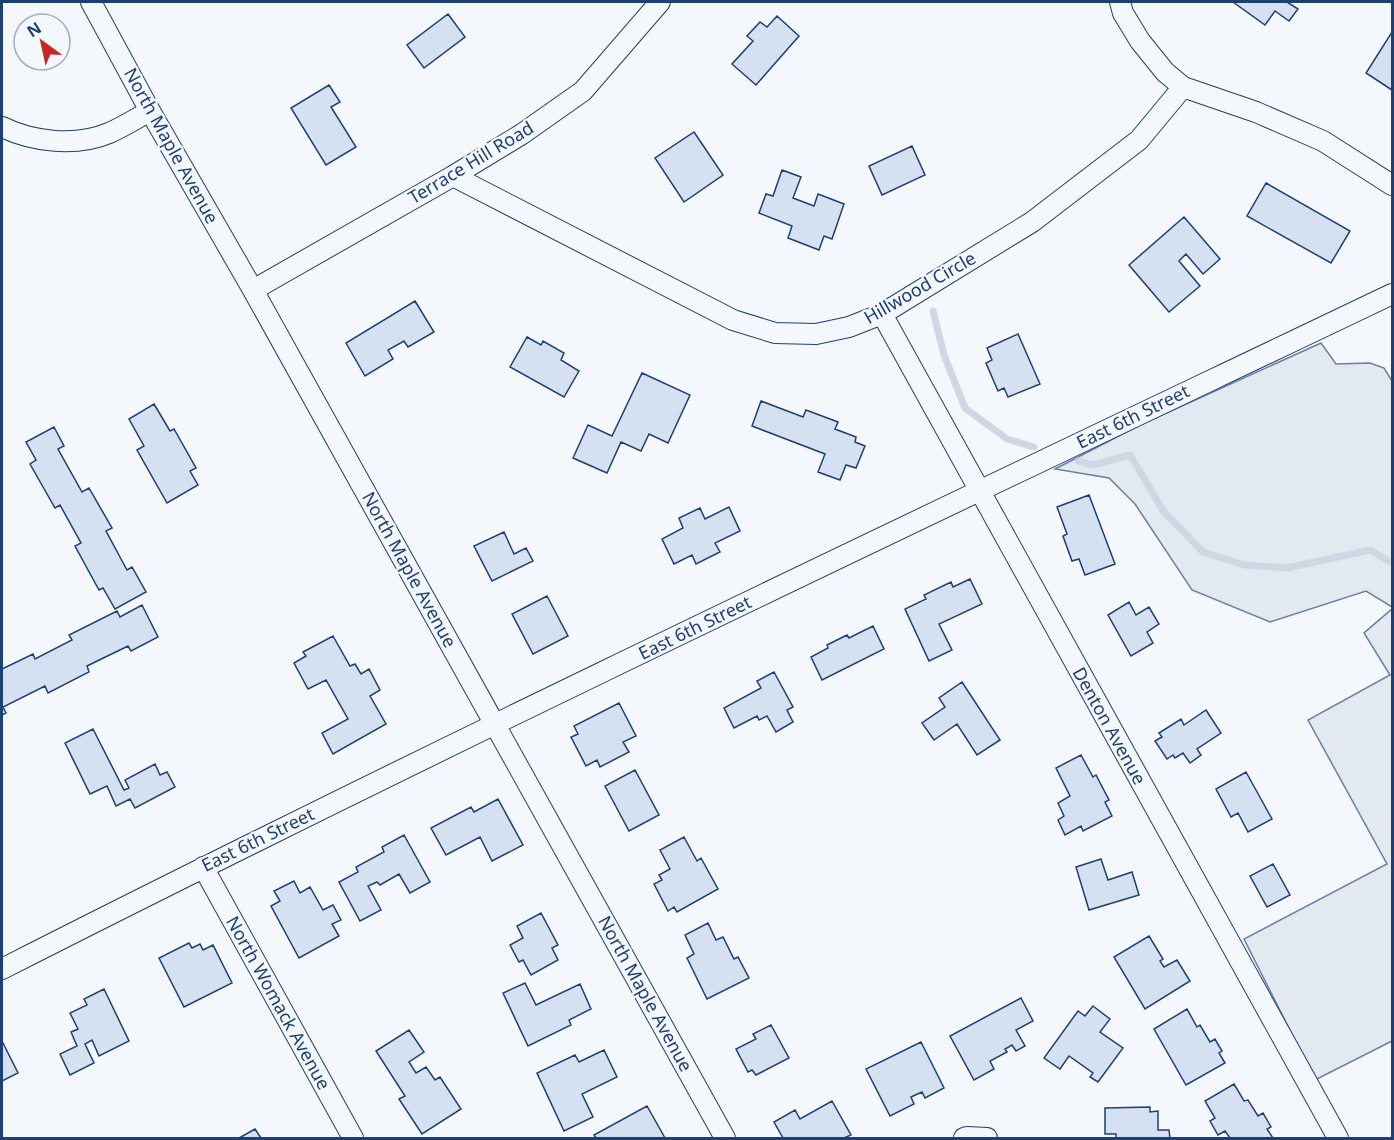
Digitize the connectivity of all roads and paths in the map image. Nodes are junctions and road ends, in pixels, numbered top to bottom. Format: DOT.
graph roads {
  1 [pos="91,2"];
  2 [pos="660,2"];
  3 [pos="1120,2"];
  4 [pos="1183,87"];
  5 [pos="150,111"];
  6 [pos="2,127"];
  7 [pos="453,176"];
  8 [pos="1392,185"];
  9 [pos="253,290"];
  10 [pos="1392,294"];
  11 [pos="882,314"];
  12 [pos="979,491"];
  13 [pos="495,724"];
  14 [pos="203,867"];
  15 [pos="2,969"];
  16 [pos="353,1138"];
  17 [pos="725,1138"];
  18 [pos="964,1138"];
  19 [pos="987,1138"];
  20 [pos="1338,1138"];
  1 -- 5 [label="street, North Maple Avenue"];
  2 -- 7 [label="street, Terrace Hill Road"];
  3 -- 4 [label="street"];
  4 -- 8 [label="street"];
  4 -- 11 [label="street, Hillwood Circle"];
  5 -- 6 [label="street"];
  5 -- 9 [label="street, North Maple Avenue"];
  7 -- 9 [label="street, Terrace Hill Road"];
  7 -- 11 [label="street, Hillwood Circle"];
  9 -- 13 [label="street, North Maple Avenue"];
  10 -- 12 [label="street, East 6th Street"];
  11 -- 12 [label="street, Denton Avenue"];
  12 -- 13 [label="street, East 6th Street"];
  12 -- 20 [label="street, Denton Avenue"];
  13 -- 14 [label="street, East 6th Street"];
  13 -- 17 [label="street, North Maple Avenue"];
  14 -- 15 [label="street, East 6th Street"];
  14 -- 16 [label="street, North Womack Avenue"];
  18 -- 19 [label="street"];
}
